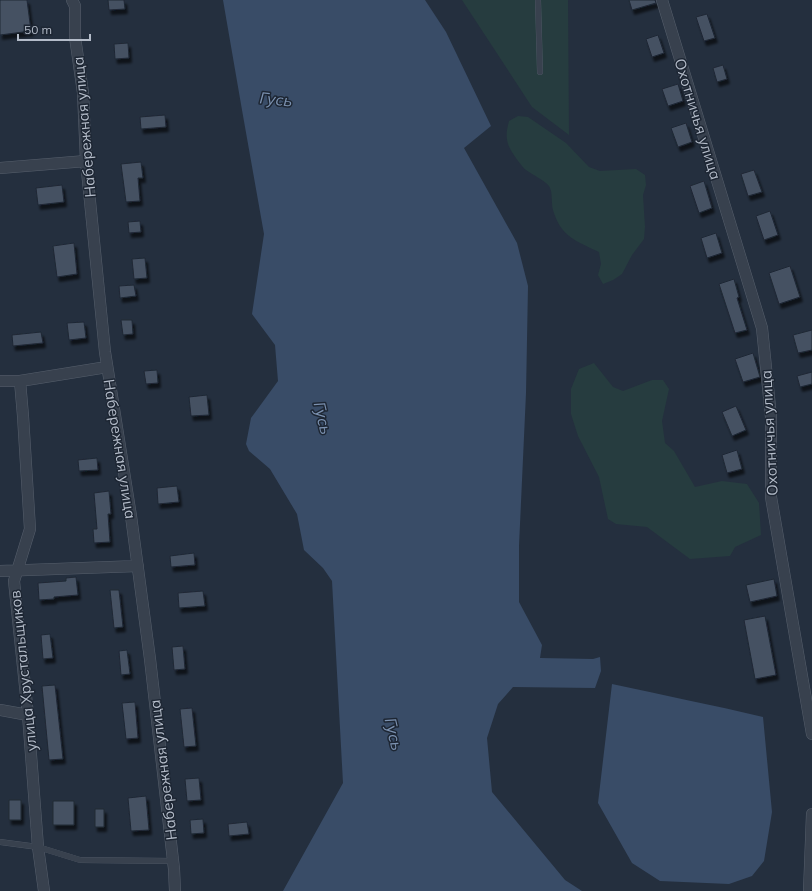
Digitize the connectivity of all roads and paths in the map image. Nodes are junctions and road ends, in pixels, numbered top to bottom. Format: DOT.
graph roads {
  1 [pos="538,0"];
  2 [pos="662,0"];
  3 [pos="75,2"];
  4 [pos="540,72"];
  5 [pos="86,161"];
  6 [pos="0,168"];
  7 [pos="107,367"];
  8 [pos="0,381"];
  9 [pos="20,381"];
  10 [pos="138,566"];
  11 [pos="17,570"];
  12 [pos="0,572"];
  13 [pos="0,710"];
  14 [pos="28,715"];
  15 [pos="812,734"];
  16 [pos="812,814"];
  17 [pos="0,842"];
  18 [pos="38,847"];
  19 [pos="173,861"];
  20 [pos="44,891"];
  21 [pos="174,891"];
  22 [pos="809,891"];
  1 -- 4 [label="lane"];
  2 -- 15 [label="street, Охотничья улица"];
  3 -- 5 [label="street, Набережная улица"];
  5 -- 6 [label="street"];
  5 -- 7 [label="street, Набережная улица"];
  7 -- 9 [label="street"];
  7 -- 10 [label="street, Набережная улица"];
  8 -- 9 [label="street"];
  9 -- 11 [label="street, улица Хрустальщиков"];
  10 -- 11 [label="street"];
  10 -- 19 [label="street, Набережная улица"];
  11 -- 12 [label="street"];
  11 -- 14 [label="street, улица Хрустальщиков"];
  13 -- 14 [label="street"];
  14 -- 18 [label="street, улица Хрустальщиков"];
  16 -- 22 [label="street"];
  17 -- 18 [label="lane"];
  18 -- 19 [label="lane"];
  18 -- 20 [label="street, улица Хрустальщиков"];
  19 -- 21 [label="street, Набережная улица"];
}
